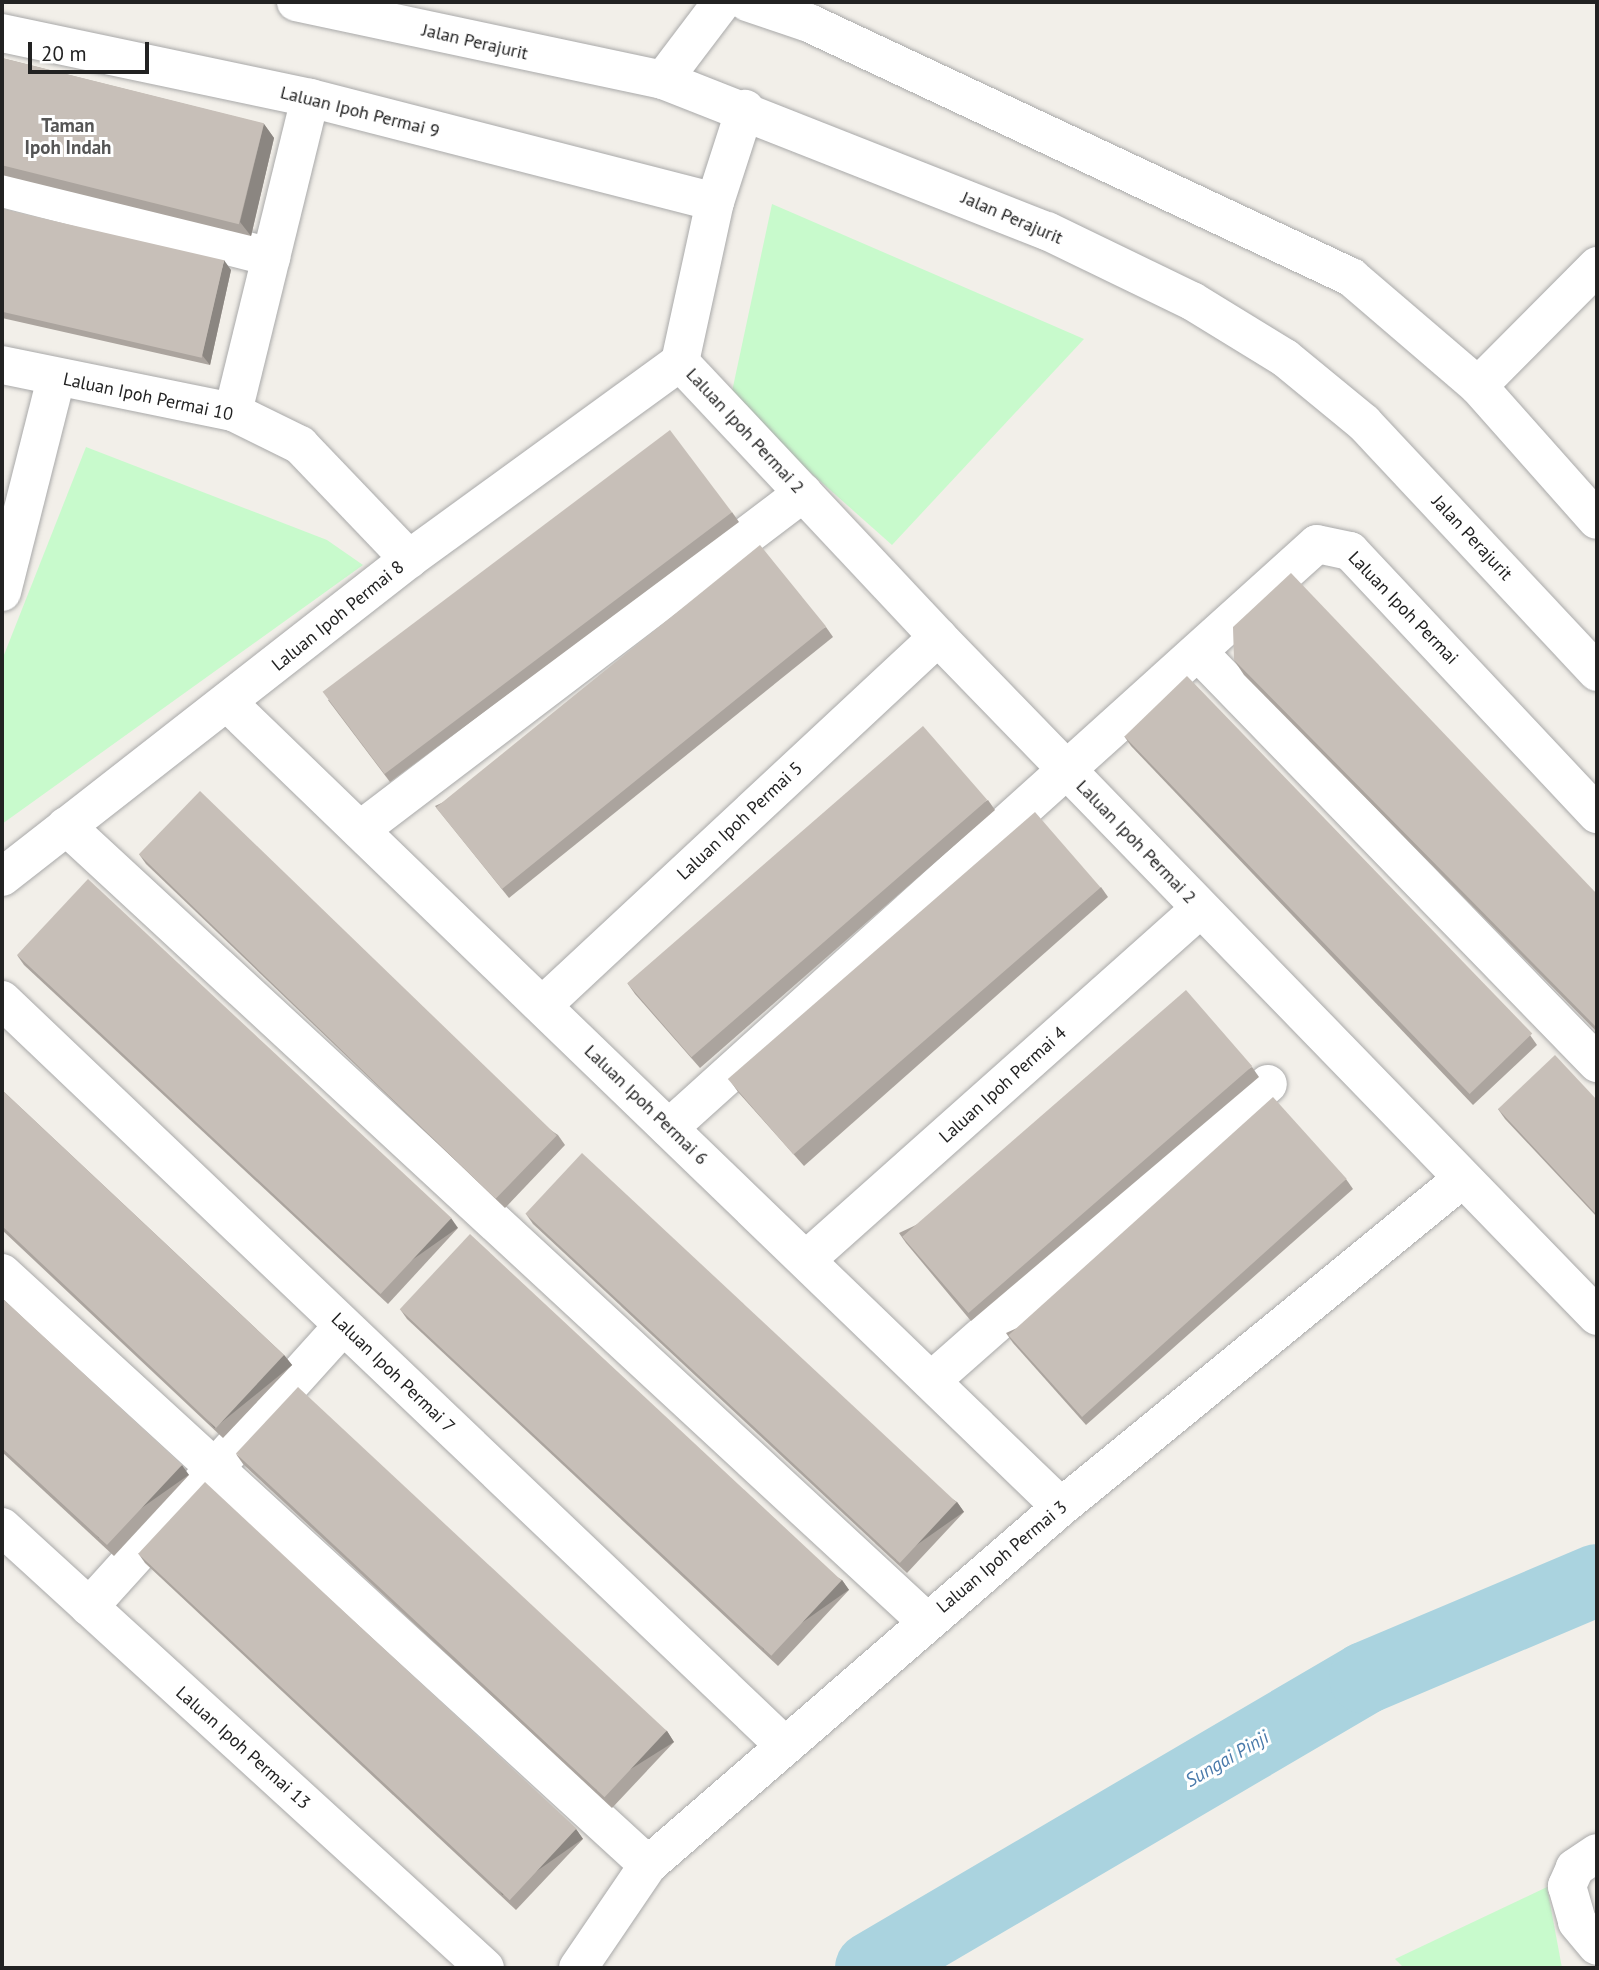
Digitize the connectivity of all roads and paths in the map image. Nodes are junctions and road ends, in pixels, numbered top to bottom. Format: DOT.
graph roads {
  1 [pos="296,2"];
  2 [pos="722,2"];
  3 [pos="747,2"];
  4 [pos="5,23"];
  5 [pos="663,80"];
  6 [pos="310,98"];
  7 [pos="745,109"];
  8 [pos="2,188"];
  9 [pos="715,202"];
  10 [pos="271,257"];
  11 [pos="1597,266"];
  12 [pos="680,362"];
  13 [pos="2,365"];
  14 [pos="56,379"];
  15 [pos="1478,386"];
  16 [pos="233,412"];
  17 [pos="803,493"];
  18 [pos="1597,520"];
  19 [pos="409,559"];
  20 [pos="2,592"];
  21 [pos="938,638"];
  22 [pos="1198,652"];
  23 [pos="1597,672"];
  24 [pos="229,704"];
  25 [pos="1068,770"];
  26 [pos="1591,793"];
  27 [pos="66,826"];
  28 [pos="360,830"];
  29 [pos="2,877"];
  30 [pos="1200,909"];
  31 [pos="2,1000"];
  32 [pos="542,1005"];
  33 [pos="1597,1063"];
  34 [pos="1268,1084"];
  35 [pos="669,1128"];
  36 [pos="1461,1181"];
  37 [pos="806,1260"];
  38 [pos="2,1273"];
  39 [pos="1597,1316"];
  40 [pos="344,1326"];
  41 [pos="932,1381"];
  42 [pos="216,1466"];
  43 [pos="1061,1507"];
  44 [pos="2,1527"];
  45 [pos="89,1607"];
  46 [pos="926,1621"];
  47 [pos="784,1745"];
  48 [pos="1597,1853"];
  49 [pos="648,1865"];
  50 [pos="1597,1946"];
  51 [pos="485,1968"];
  52 [pos="578,1968"];
  1 -- 5 [label="street, Jalan Perajurit"];
  2 -- 5 [label="street"];
  3 -- 15 [label="street"];
  4 -- 6 [label="street, Laluan Ipoh Permai 9"];
  5 -- 7 [label="street, Jalan Perajurit"];
  6 -- 9 [label="street, Laluan Ipoh Permai 9"];
  6 -- 10 [label="street"];
  7 -- 9 [label="street"];
  7 -- 23 [label="street, Jalan Perajurit"];
  8 -- 10 [label="street"];
  9 -- 12 [label="street"];
  10 -- 16 [label="street"];
  11 -- 15 [label="street"];
  12 -- 17 [label="street, Laluan Ipoh Permai 2"];
  12 -- 19 [label="street, Laluan Ipoh Permai 8"];
  13 -- 14 [label="street, Laluan Ipoh Permai 10"];
  14 -- 16 [label="street, Laluan Ipoh Permai 10"];
  14 -- 20 [label="street"];
  15 -- 18 [label="street"];
  16 -- 19 [label="street, Laluan Ipoh Permai 10"];
  17 -- 21 [label="street, Laluan Ipoh Permai 2"];
  17 -- 28 [label="street"];
  19 -- 24 [label="street, Laluan Ipoh Permai 8"];
  21 -- 25 [label="street, Laluan Ipoh Permai 2"];
  21 -- 32 [label="street, Laluan Ipoh Permai 5"];
  22 -- 25 [label="street, Laluan Ipoh Permai"];
  22 -- 26 [label="street, Laluan Ipoh Permai"];
  22 -- 33 [label="street"];
  24 -- 27 [label="street, Laluan Ipoh Permai 8"];
  24 -- 28 [label="street, Laluan Ipoh Permai 6"];
  25 -- 30 [label="street, Laluan Ipoh Permai 2"];
  25 -- 35 [label="street, Laluan Ipoh Permai"];
  27 -- 29 [label="street, Laluan Ipoh Permai 8"];
  27 -- 46 [label="street"];
  28 -- 32 [label="street, Laluan Ipoh Permai 6"];
  30 -- 36 [label="street, Laluan Ipoh Permai 2"];
  30 -- 37 [label="street, Laluan Ipoh Permai 4"];
  31 -- 40 [label="street, Laluan Ipoh Permai 7"];
  32 -- 35 [label="street, Laluan Ipoh Permai 6"];
  34 -- 41 [label="street"];
  35 -- 37 [label="street, Laluan Ipoh Permai 6"];
  36 -- 39 [label="street, Laluan Ipoh Permai 2"];
  36 -- 43 [label="street, Laluan Ipoh Permai 3"];
  37 -- 41 [label="street, Laluan Ipoh Permai 6"];
  38 -- 42 [label="street"];
  40 -- 42 [label="street"];
  40 -- 47 [label="street, Laluan Ipoh Permai 7"];
  41 -- 43 [label="street, Laluan Ipoh Permai 6"];
  42 -- 45 [label="street"];
  42 -- 49 [label="street"];
  43 -- 46 [label="street, Laluan Ipoh Permai 3"];
  44 -- 45 [label="street, Laluan Ipoh Permai 13"];
  45 -- 51 [label="street, Laluan Ipoh Permai 13"];
  46 -- 47 [label="street, Laluan Ipoh Permai 3"];
  47 -- 49 [label="street, Laluan Ipoh Permai 3"];
  48 -- 50 [label="street"];
  49 -- 52 [label="street, Laluan Ipoh Permai 3"];
}
